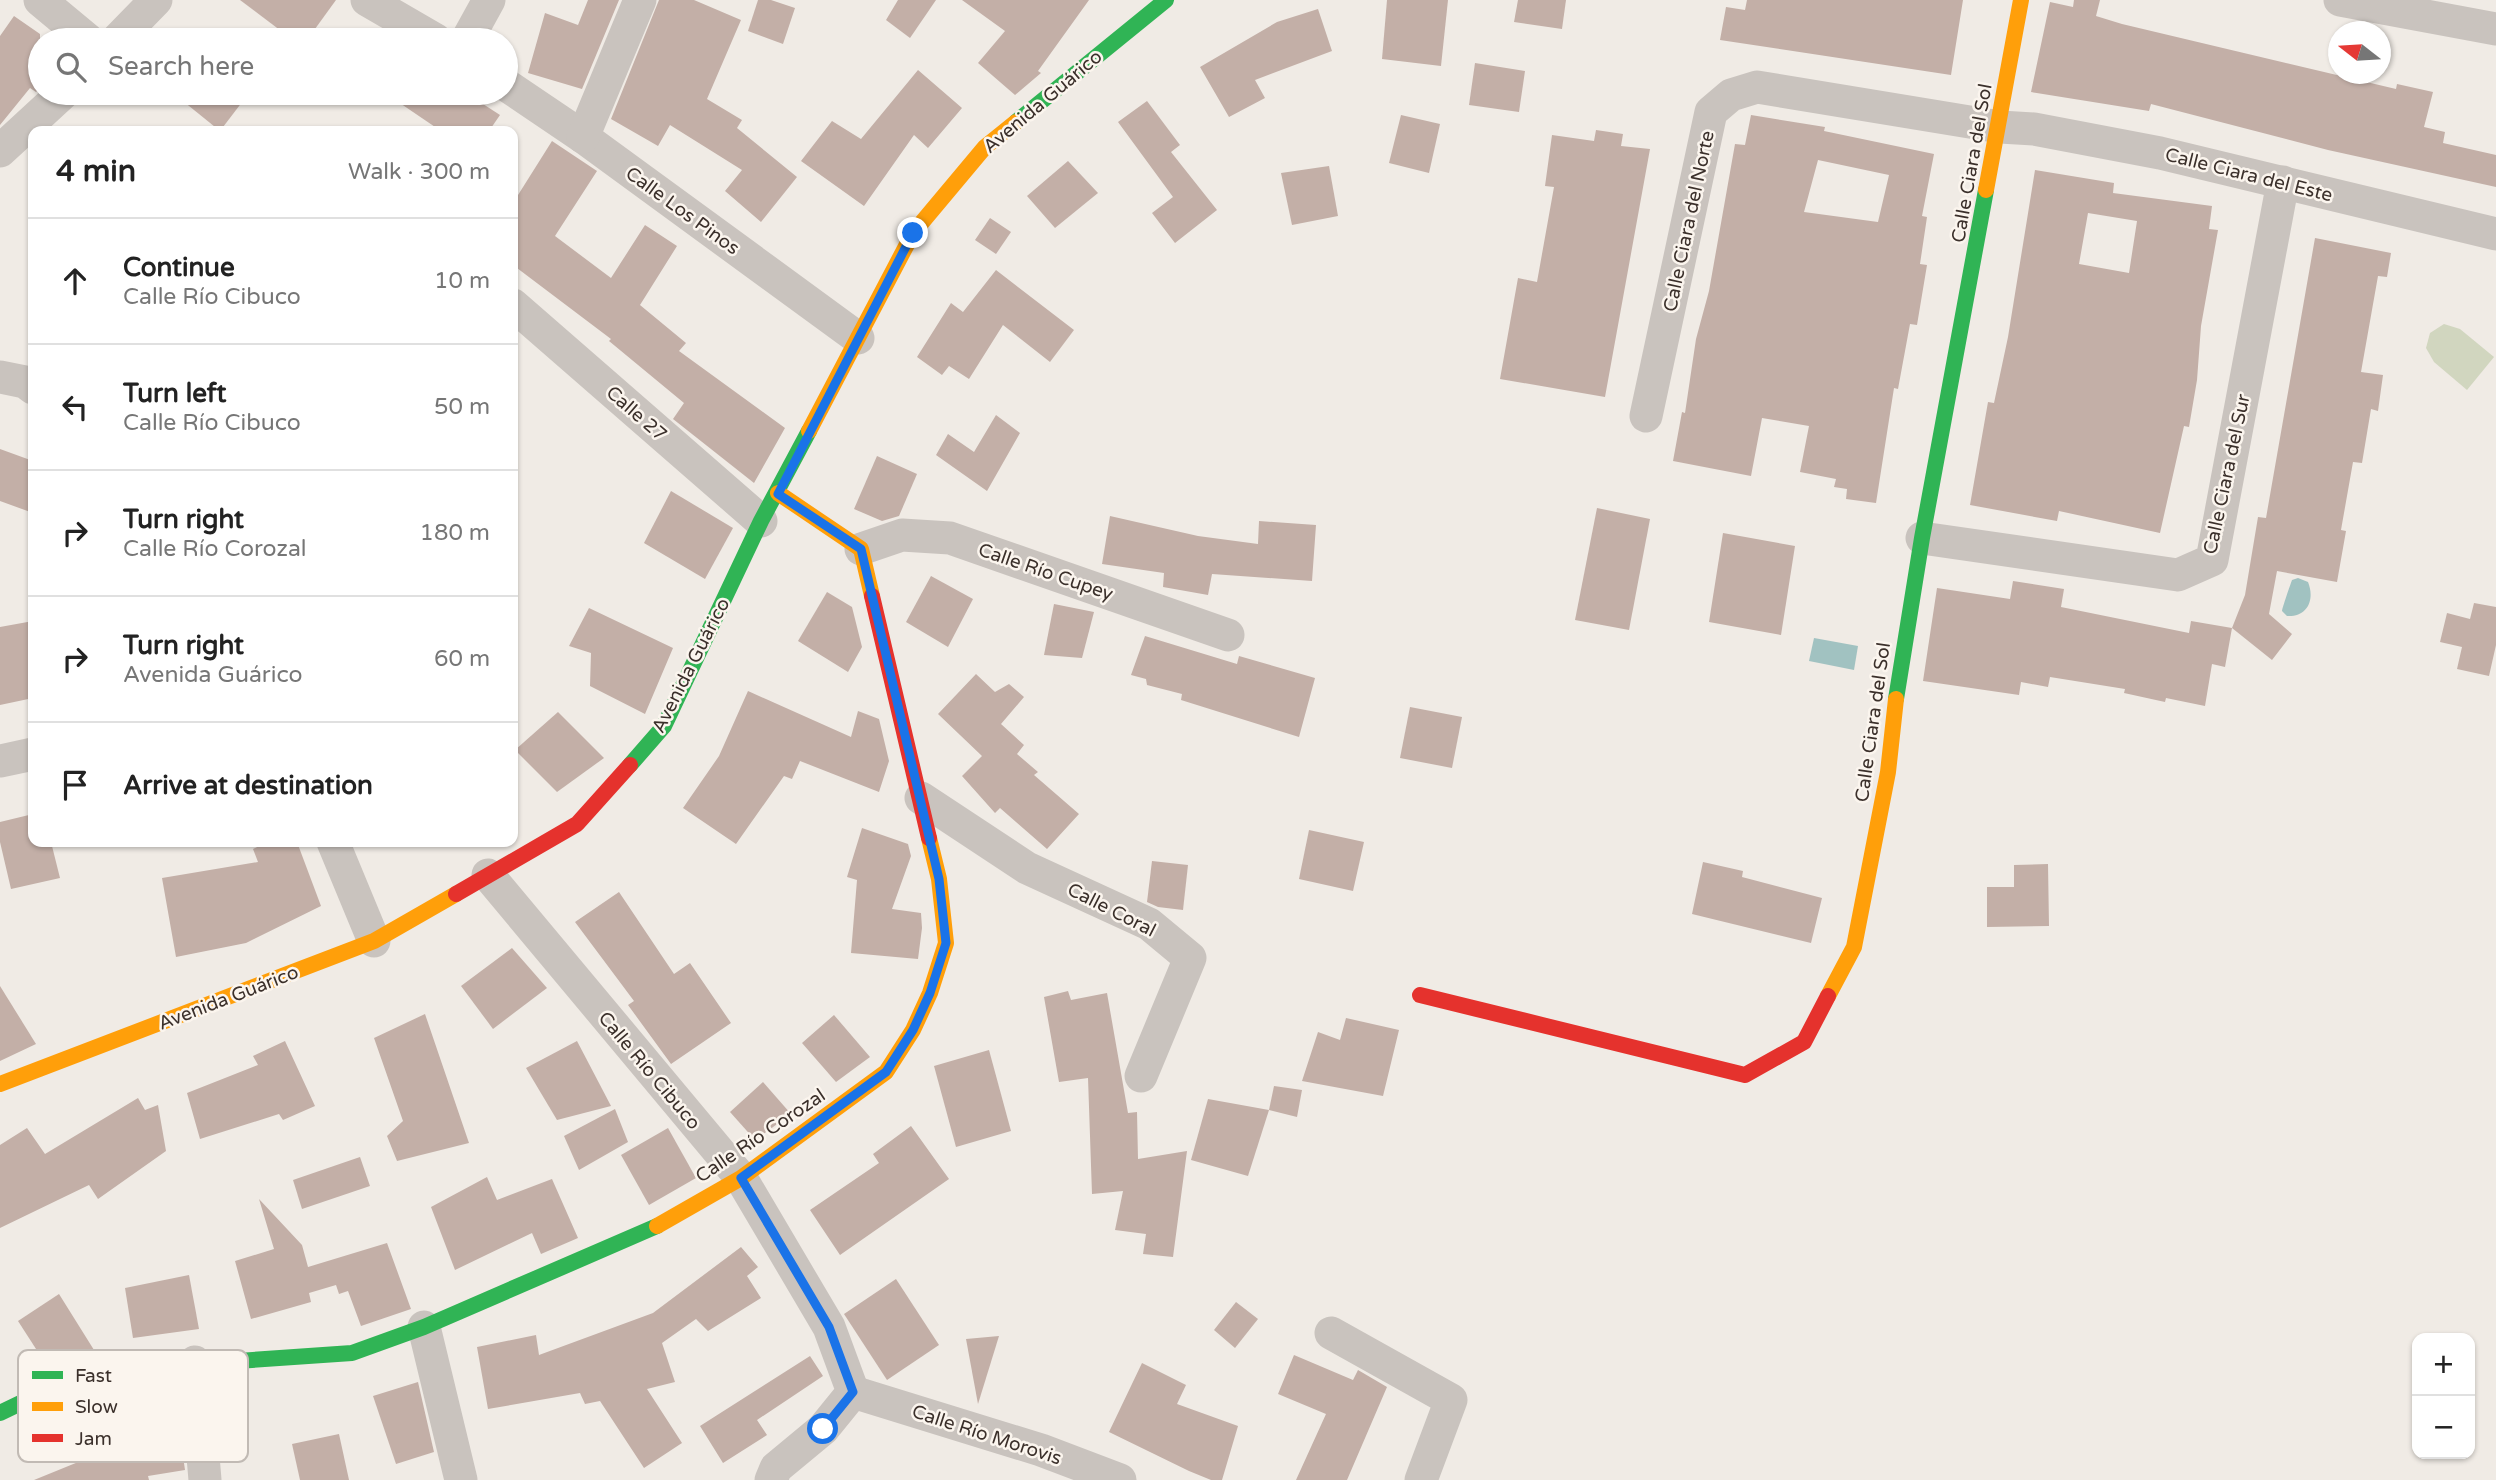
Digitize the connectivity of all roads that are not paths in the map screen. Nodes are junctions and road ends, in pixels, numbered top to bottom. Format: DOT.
graph roads {
  1 [pos="40,0"];
  2 [pos="156,0"];
  3 [pos="367,0"];
  4 [pos="489,0"];
  5 [pos="640,0"];
  6 [pos="1166,0"];
  7 [pos="2021,0"];
  8 [pos="2340,0"];
  9 [pos="2490,19"];
  10 [pos="74,28"];
  11 [pos="129,28"];
  12 [pos="415,28"];
  13 [pos="474,28"];
  14 [pos="518,93"];
  15 [pos="50,105"];
  16 [pos="2000,127"];
  17 [pos="583,137"];
  18 [pos="0,151"];
  19 [pos="2283,182"];
  20 [pos="2496,234"];
  21 [pos="518,309"];
  22 [pos="858,338"];
  23 [pos="0,377"];
  24 [pos="28,384"];
  25 [pos="1646,416"];
  26 [pos="770,507"];
  27 [pos="1922,538"];
  28 [pos="861,549"];
  29 [pos="1228,635"];
  30 [pos="28,755"];
  31 [pos="0,761"];
  32 [pos="921,798"];
  33 [pos="335,847"];
  34 [pos="488,875"];
  35 [pos="374,941"];
  36 [pos="1420,995"];
  37 [pos="1141,1076"];
  38 [pos="0,1084"];
  39 [pos="741,1178"];
  40 [pos="424,1327"];
  41 [pos="1331,1333"];
  42 [pos="248,1359"];
  43 [pos="853,1392"];
  44 [pos="18,1404"];
  45 [pos="0,1413"];
  46 [pos="203,1462"];
  47 [pos="205,1480"];
  48 [pos="461,1480"];
  49 [pos="771,1480"];
  50 [pos="1120,1480"];
  51 [pos="1421,1480"];
  1 -- 10 [label="street"];
  2 -- 11 [label="street"];
  3 -- 12 [label="street"];
  4 -- 13 [label="street"];
  5 -- 17 [label="street"];
  6 -- 22 [label="street, Avenida Guárico"];
  7 -- 16 [label="street, Calle Ciara del Sol"];
  8 -- 9 [label="street"];
  14 -- 17 [label="street, Calle Los Pinos"];
  15 -- 18 [label="street"];
  16 -- 19 [label="street, Calle Ciara del Este"];
  16 -- 25 [label="street, Calle Ciara del Norte"];
  16 -- 27 [label="street, Calle Ciara del Sol"];
  17 -- 22 [label="street, Calle Los Pinos"];
  19 -- 20 [label="street, Calle Ciara del Este"];
  19 -- 27 [label="street, Calle Ciara del Sur"];
  21 -- 26 [label="street, Calle 27"];
  22 -- 26 [label="street, Avenida Guárico"];
  23 -- 24 [label="street"];
  26 -- 28 [label="street"];
  26 -- 34 [label="street, Avenida Guárico"];
  27 -- 36 [label="street, Calle Ciara del Sol"];
  28 -- 29 [label="street, Calle Río Cupey"];
  28 -- 32 [label="street, Calle Río Corozal"];
  30 -- 31 [label="street"];
  32 -- 37 [label="street, Calle Coral"];
  32 -- 39 [label="street, Calle Río Corozal"];
  33 -- 35 [label="street"];
  34 -- 35 [label="street, Avenida Guárico"];
  34 -- 39 [label="street, Calle Río Cibuco"];
  35 -- 38 [label="street, Avenida Guárico"];
  39 -- 40 [label="street, Calle Río Corozal"];
  39 -- 43 [label="street, Calle Río Cibuco"];
  40 -- 42 [label="street, Calle Río Corozal"];
  40 -- 48 [label="street"];
  41 -- 51 [label="street"];
  43 -- 49 [label="street"];
  43 -- 50 [label="street, Calle Río Morovis"];
  44 -- 45 [label="street, Calle Río Corozal"];
  46 -- 47 [label="street"];
}
